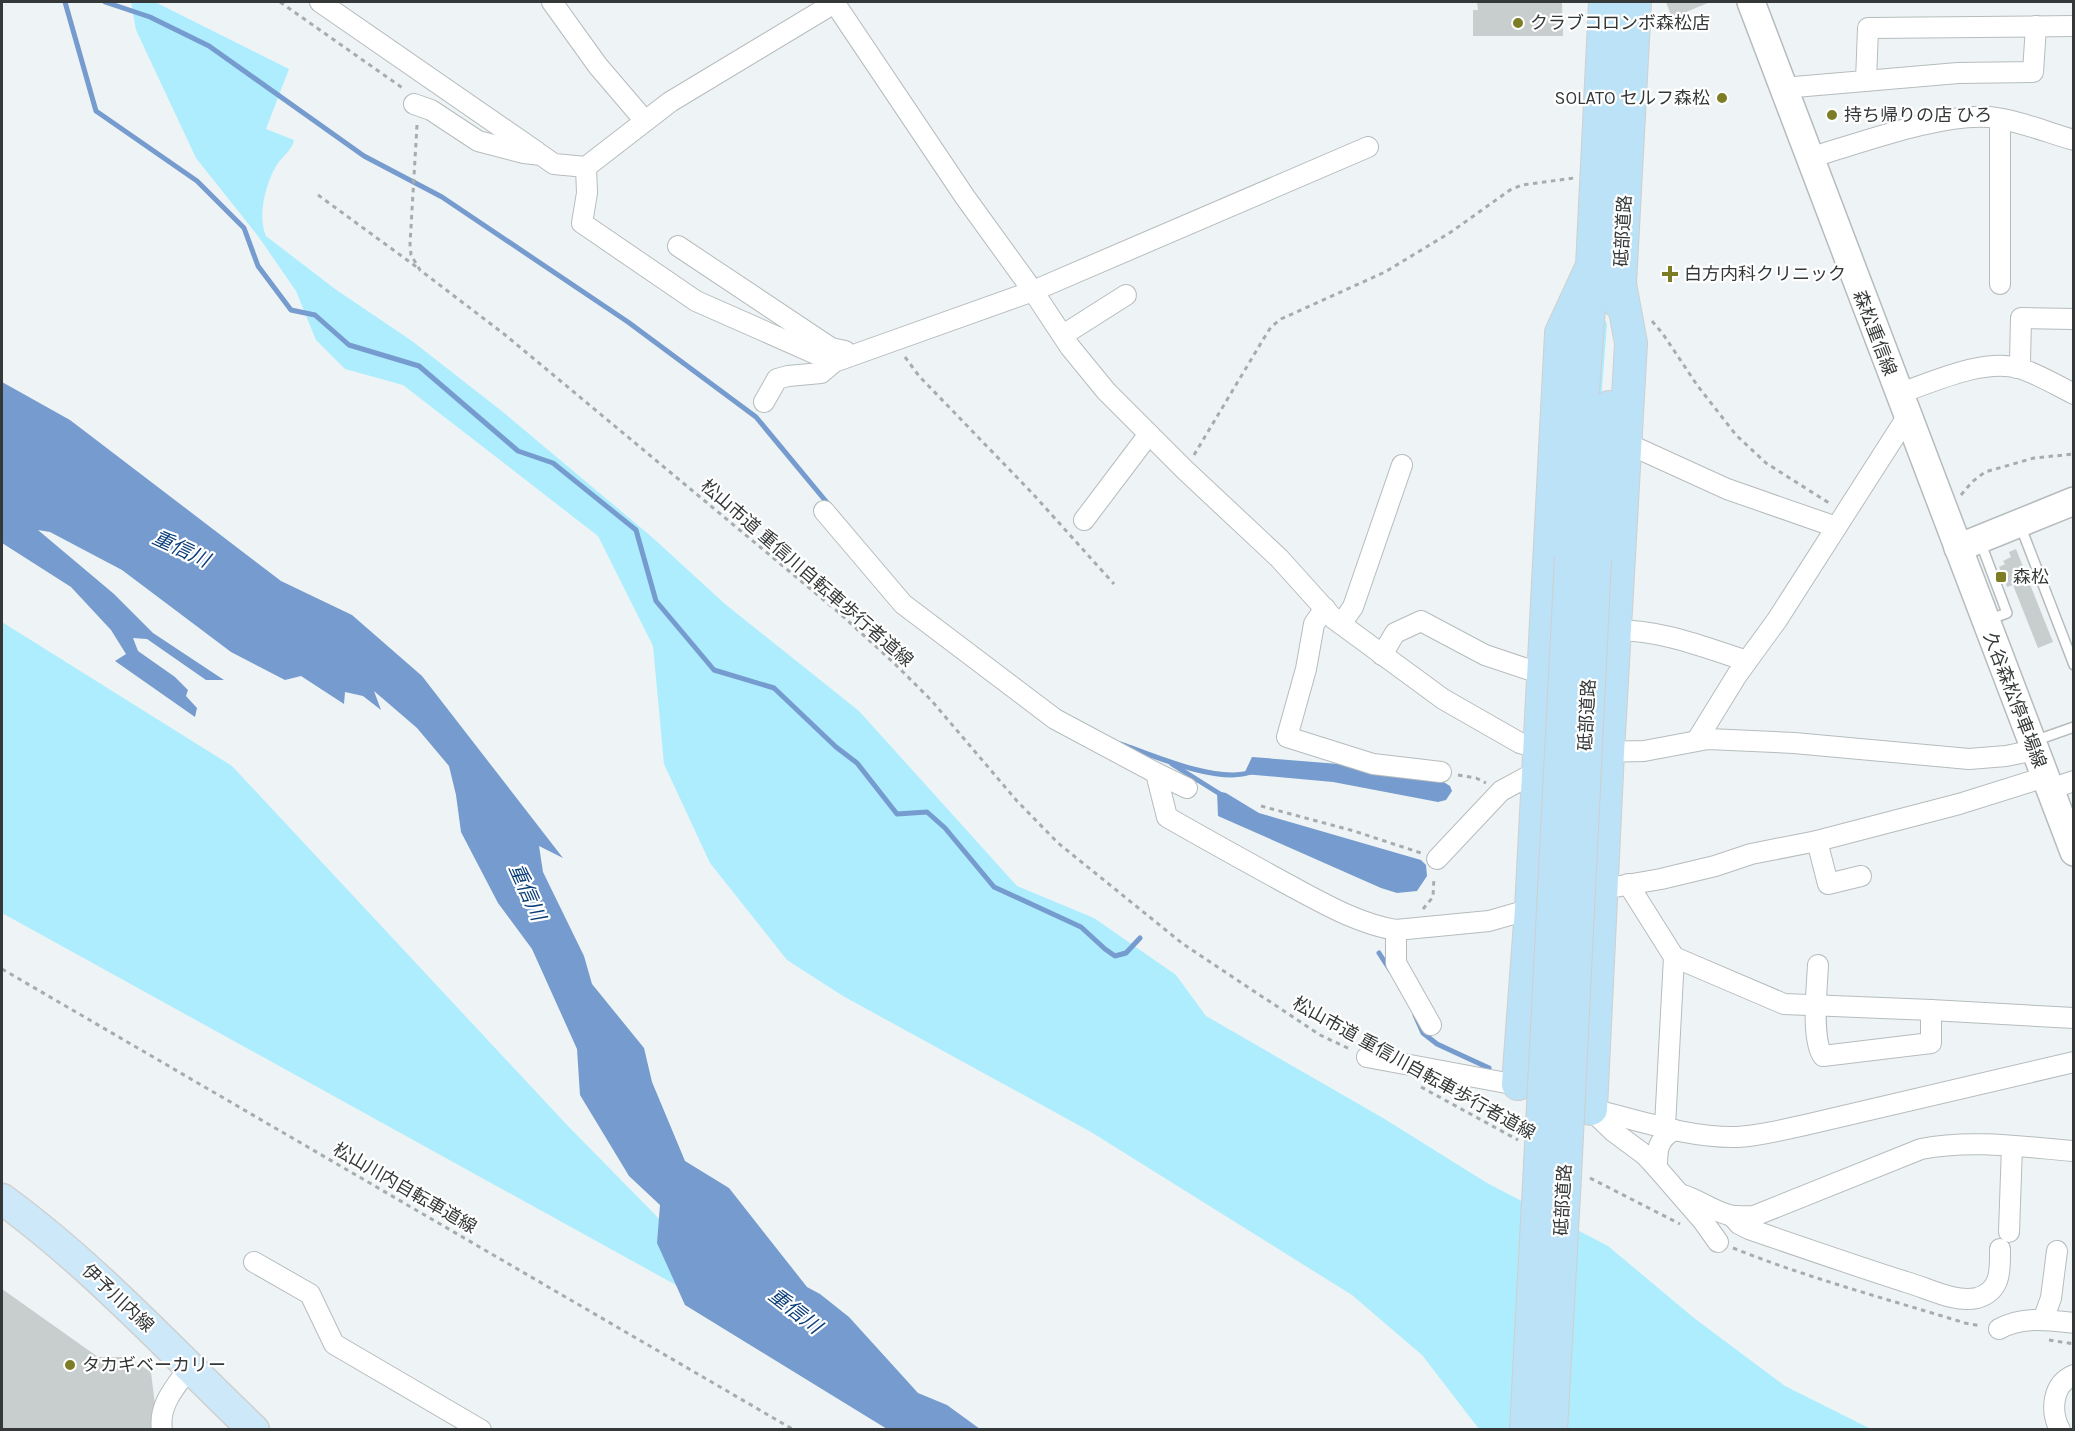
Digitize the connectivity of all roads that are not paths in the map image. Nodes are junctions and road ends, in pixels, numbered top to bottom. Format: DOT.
graph roads {
  1 [pos="320,2"];
  2 [pos="552,2"];
  3 [pos="835,2"];
  4 [pos="1605,2"];
  5 [pos="1635,2"];
  6 [pos="1750,2"];
  7 [pos="2036,26"];
  8 [pos="2073,26"];
  9 [pos="1866,81"];
  10 [pos="1783,88"];
  11 [pos="414,104"];
  12 [pos="2000,119"];
  13 [pos="645,121"];
  14 [pos="2073,140"];
  15 [pos="1368,147"];
  16 [pos="1809,158"];
  17 [pos="548,159"];
  18 [pos="586,176"];
  19 [pos="606,189"];
  20 [pos="678,246"];
  21 [pos="1592,266"];
  22 [pos="1620,284"];
  23 [pos="2000,284"];
  24 [pos="1033,291"];
  25 [pos="1126,295"];
  26 [pos="2073,319"];
  27 [pos="1063,336"];
  28 [pos="856,354"];
  29 [pos="834,362"];
  30 [pos="2018,368"];
  31 [pos="2073,394"];
  32 [pos="764,402"];
  33 [pos="1903,405"];
  34 [pos="1149,434"];
  35 [pos="1626,448"];
  36 [pos="1402,465"];
  37 [pos="2073,501"];
  38 [pos="824,511"];
  39 [pos="1084,520"];
  40 [pos="1841,520"];
  41 [pos="2019,523"];
  42 [pos="1968,543"];
  43 [pos="1583,559"];
  44 [pos="1325,608"];
  45 [pos="1341,624"];
  46 [pos="1615,630"];
  47 [pos="1382,655"];
  48 [pos="1747,661"];
  49 [pos="2073,665"];
  50 [pos="1542,674"];
  51 [pos="2073,726"];
  52 [pos="1697,740"];
  53 [pos="2033,746"];
  54 [pos="1608,752"];
  55 [pos="1538,760"];
  56 [pos="1441,772"];
  57 [pos="1156,773"];
  58 [pos="2056,782"];
  59 [pos="1187,788"];
  60 [pos="1817,841"];
  61 [pos="2073,852"];
  62 [pos="1437,859"];
  63 [pos="1861,876"];
  64 [pos="1615,886"];
  65 [pos="1531,909"];
  66 [pos="1402,929"];
  67 [pos="1674,957"];
  68 [pos="1818,965"];
  69 [pos="1816,1007"];
  70 [pos="1931,1010"];
  71 [pos="2073,1018"];
  72 [pos="1431,1025"];
  73 [pos="1367,1057"];
  74 [pos="2073,1062"];
  75 [pos="1518,1084"];
  76 [pos="1591,1109"];
  77 [pos="1669,1128"];
  78 [pos="2012,1146"];
  79 [pos="2073,1151"];
  80 [pos="1657,1168"];
  81 [pos="1678,1193"];
  82 [pos="2,1199"];
  83 [pos="1732,1216"];
  84 [pos="1718,1242"];
  85 [pos="2057,1251"];
  86 [pos="254,1262"];
  87 [pos="2073,1323"];
  88 [pos="1999,1329"];
  89 [pos="2042,1330"];
  90 [pos="189,1368"];
  91 [pos="2073,1375"];
  92 [pos="162,1430"];
  93 [pos="254,1430"];
  94 [pos="481,1430"];
  95 [pos="1526,1430"];
  96 [pos="1551,1430"];
  97 [pos="2060,1430"];
  1 -- 17 [label="street"];
  2 -- 13 [label="street"];
  3 -- 13 [label="street"];
  3 -- 24 [label="street"];
  4 -- 21 [label="highway, 砥部道路"];
  5 -- 22 [label="highway, 砥部道路"];
  6 -- 10 [label="main road, 森松重信線"];
  7 -- 8 [label="street"];
  7 -- 9 [label="street"];
  7 -- 9 [label="street"];
  9 -- 10 [label="street"];
  10 -- 16 [label="main road, 森松重信線"];
  11 -- 17 [label="street"];
  12 -- 14 [label="street"];
  12 -- 16 [label="street"];
  12 -- 23 [label="street"];
  13 -- 18 [label="street"];
  15 -- 24 [label="street"];
  16 -- 33 [label="main road, 森松重信線"];
  17 -- 18 [label="street"];
  18 -- 19 [label="street"];
  18 -- 29 [label="street"];
  20 -- 28 [label="street"];
  21 -- 43 [label="highway, 砥部道路"];
  21 -- 50 [label="highway"];
  22 -- 35 [label="highway"];
  22 -- 43 [label="highway, 砥部道路"];
  24 -- 27 [label="street"];
  24 -- 28 [label="street"];
  25 -- 27 [label="street"];
  26 -- 30 [label="street"];
  27 -- 34 [label="street"];
  28 -- 29 [label="street"];
  29 -- 32 [label="street"];
  30 -- 31 [label="street"];
  30 -- 33 [label="street"];
  33 -- 40 [label="street"];
  33 -- 42 [label="main road, 森松重信線"];
  34 -- 39 [label="street"];
  34 -- 44 [label="street"];
  35 -- 40 [label="street"];
  35 -- 46 [label="highway"];
  36 -- 45 [label="street"];
  37 -- 41 [label="main road"];
  38 -- 57 [label="street"];
  40 -- 48 [label="street"];
  41 -- 42 [label="main road"];
  41 -- 49 [label="lane"];
  42 -- 53 [label="main road, 久谷森松停車場線"];
  43 -- 95 [label="highway, 砥部道路, bridge"];
  43 -- 96 [label="highway, 砥部道路, bridge"];
  44 -- 45 [label="street"];
  44 -- 56 [label="street"];
  45 -- 47 [label="street"];
  46 -- 48 [label="street"];
  46 -- 54 [label="highway"];
  47 -- 50 [label="street"];
  47 -- 55 [label="street"];
  48 -- 52 [label="street"];
  50 -- 55 [label="highway"];
  51 -- 53 [label="lane"];
  52 -- 53 [label="street"];
  52 -- 54 [label="street"];
  53 -- 58 [label="main road, 久谷森松停車場線"];
  54 -- 55 [label="street"];
  54 -- 64 [label="highway"];
  55 -- 62 [label="street"];
  55 -- 65 [label="highway"];
  57 -- 59 [label="street"];
  57 -- 66 [label="street"];
  58 -- 60 [label="street"];
  58 -- 61 [label="main road, 久谷森松停車場線"];
  60 -- 63 [label="street"];
  60 -- 64 [label="street"];
  64 -- 65 [label="street"];
  64 -- 67 [label="street"];
  64 -- 76 [label="highway"];
  65 -- 66 [label="street"];
  65 -- 75 [label="highway"];
  66 -- 72 [label="street"];
  67 -- 69 [label="street"];
  67 -- 77 [label="street"];
  68 -- 69 [label="street"];
  69 -- 70 [label="street"];
  69 -- 70 [label="street"];
  70 -- 71 [label="street"];
  73 -- 75 [label="street"];
  74 -- 77 [label="street"];
  75 -- 76 [label="street"];
  76 -- 77 [label="street"];
  76 -- 80 [label="street"];
  77 -- 80 [label="street"];
  78 -- 79 [label="street"];
  78 -- 83 [label="street"];
  78 -- 83 [label="street"];
  80 -- 81 [label="street"];
  81 -- 83 [label="street"];
  81 -- 84 [label="street"];
  82 -- 90 [label="main road, 伊予川内線"];
  85 -- 89 [label="street"];
  86 -- 94 [label="street"];
  87 -- 89 [label="street"];
  88 -- 89 [label="street"];
  90 -- 92 [label="street"];
  90 -- 93 [label="main road, 伊予川内線"];
  91 -- 97 [label="street"];
}
